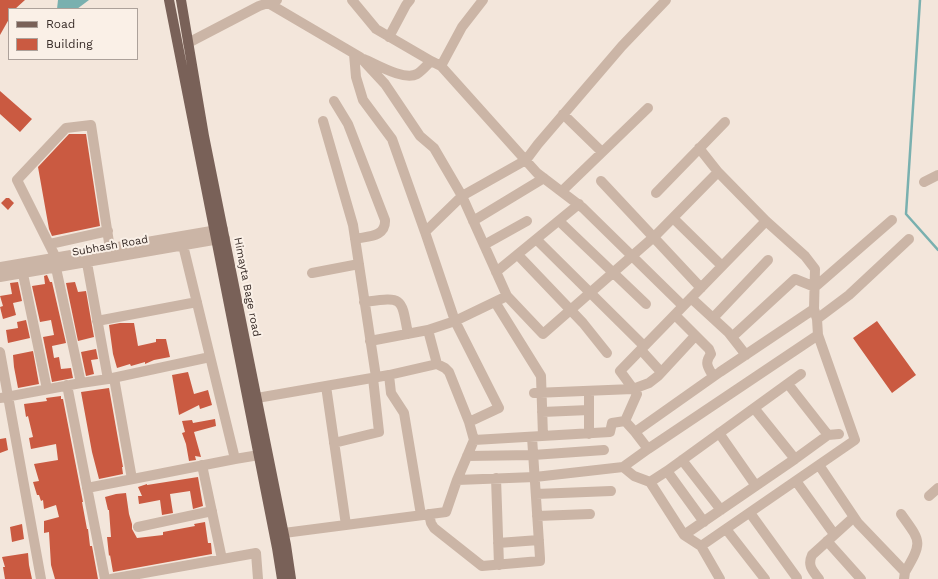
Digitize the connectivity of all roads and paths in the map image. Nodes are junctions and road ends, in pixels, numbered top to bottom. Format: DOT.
graph roads {
  1 [pos="169,0"];
  2 [pos="181,0"];
  3 [pos="352,0"];
  4 [pos="410,0"];
  5 [pos="484,0"];
  6 [pos="666,0"];
  7 [pos="272,2"];
  8 [pos="389,37"];
  9 [pos="188,43"];
  10 [pos="357,55"];
  11 [pos="431,61"];
  12 [pos="441,66"];
  13 [pos="334,101"];
  14 [pos="648,108"];
  15 [pos="563,114"];
  16 [pos="323,121"];
  17 [pos="725,122"];
  18 [pos="699,148"];
  19 [pos="602,152"];
  20 [pos="526,160"];
  21 [pos="718,172"];
  22 [pos="938,175"];
  23 [pos="544,178"];
  24 [pos="601,181"];
  25 [pos="924,182"];
  26 [pos="562,191"];
  27 [pos="656,193"];
  28 [pos="462,196"];
  29 [pos="579,204"];
  30 [pos="672,218"];
  31 [pos="473,220"];
  32 [pos="892,220"];
  33 [pos="527,221"];
  34 [pos="559,221"];
  35 [pos="766,221"];
  36 [pos="108,231"];
  37 [pos="425,232"];
  38 [pos="219,234"];
  39 [pos="653,237"];
  40 [pos="355,238"];
  41 [pos="910,239"];
  42 [pos="537,240"];
  43 [pos="182,241"];
  44 [pos="50,244"];
  45 [pos="484,245"];
  46 [pos="110,248"];
  47 [pos="518,255"];
  48 [pos="632,256"];
  49 [pos="768,260"];
  50 [pos="87,262"];
  51 [pos="56,263"];
  52 [pos="359,264"];
  53 [pos="722,266"];
  54 [pos="0,267"];
  55 [pos="496,272"];
  56 [pos="613,272"];
  57 [pos="312,273"];
  58 [pos="22,274"];
  59 [pos="0,278"];
  60 [pos="815,287"];
  61 [pos="701,288"];
  62 [pos="590,292"];
  63 [pos="507,296"];
  64 [pos="691,298"];
  65 [pos="197,302"];
  66 [pos="364,302"];
  67 [pos="495,302"];
  68 [pos="646,304"];
  69 [pos="684,306"];
  70 [pos="814,309"];
  71 [pos="569,310"];
  72 [pos="675,315"];
  73 [pos="713,318"];
  74 [pos="817,319"];
  75 [pos="98,321"];
  76 [pos="454,321"];
  77 [pos="428,330"];
  78 [pos="408,334"];
  79 [pos="818,335"];
  80 [pos="695,336"];
  81 [pos="732,337"];
  82 [pos="370,341"];
  83 [pos="643,348"];
  84 [pos="0,352"];
  85 [pos="607,353"];
  86 [pos="746,354"];
  87 [pos="210,357"];
  88 [pos="437,364"];
  89 [pos="1,368"];
  90 [pos="661,372"];
  91 [pos="801,374"];
  92 [pos="389,375"];
  93 [pos="713,376"];
  94 [pos="111,378"];
  95 [pos="374,378"];
  96 [pos="81,382"];
  97 [pos="788,384"];
  98 [pos="68,385"];
  99 [pos="326,386"];
  100 [pos="47,389"];
  101 [pos="633,389"];
  102 [pos="589,391"];
  103 [pos="537,393"];
  104 [pos="4,398"];
  105 [pos="257,398"];
  106 [pos="754,408"];
  107 [pos="589,410"];
  108 [pos="542,412"];
  109 [pos="625,421"];
  110 [pos="469,422"];
  111 [pos="635,432"];
  112 [pos="719,433"];
  113 [pos="589,434"];
  114 [pos="839,434"];
  115 [pos="828,435"];
  116 [pos="543,436"];
  117 [pos="532,437"];
  118 [pos="474,440"];
  119 [pos="334,443"];
  120 [pos="648,449"];
  121 [pos="604,450"];
  122 [pos="259,455"];
  123 [pos="533,455"];
  124 [pos="467,456"];
  125 [pos="235,459"];
  126 [pos="682,460"];
  127 [pos="795,460"];
  128 [pos="202,465"];
  129 [pos="819,465"];
  130 [pos="623,467"];
  131 [pos="667,471"];
  132 [pos="535,477"];
  133 [pos="496,478"];
  134 [pos="132,479"];
  135 [pos="457,480"];
  136 [pos="796,481"];
  137 [pos="650,482"];
  138 [pos="756,486"];
  139 [pos="87,488"];
  140 [pos="938,488"];
  141 [pos="611,491"];
  142 [pos="536,494"];
  143 [pos="929,496"];
  144 [pos="212,510"];
  145 [pos="721,510"];
  146 [pos="750,512"];
  147 [pos="590,514"];
  148 [pos="901,514"];
  149 [pos="425,515"];
  150 [pos="537,516"];
  151 [pos="854,517"];
  152 [pos="704,522"];
  153 [pos="346,525"];
  154 [pos="138,527"];
  155 [pos="726,529"];
  156 [pos="284,533"];
  157 [pos="684,535"];
  158 [pos="831,537"];
  159 [pos="539,540"];
  160 [pos="498,543"];
  161 [pos="700,546"];
  162 [pos="222,559"];
  163 [pos="499,566"];
  164 [pos="810,566"];
  165 [pos="904,575"];
  166 [pos="42,579"];
  167 [pos="105,579"];
  168 [pos="111,579"];
  169 [pos="258,579"];
  170 [pos="282,579"];
  171 [pos="291,579"];
  172 [pos="720,579"];
  173 [pos="766,579"];
  174 [pos="797,579"];
  175 [pos="819,579"];
  176 [pos="861,579"];
  1 -- 38 [label="main road"];
  2 -- 9 [label="main road, Himayta Bage road"];
  3 -- 8 [label="street"];
  4 -- 8 [label="street"];
  5 -- 12 [label="street"];
  6 -- 15 [label="street"];
  7 -- 9 [label="street"];
  7 -- 10 [label="street"];
  8 -- 11 [label="street"];
  9 -- 38 [label="main road, Himayta Bage road"];
  10 -- 11 [label="street"];
  10 -- 28 [label="street"];
  10 -- 37 [label="street"];
  11 -- 12 [label="street"];
  12 -- 20 [label="street"];
  13 -- 40 [label="street"];
  14 -- 19 [label="street"];
  15 -- 19 [label="street"];
  15 -- 20 [label="street"];
  16 -- 40 [label="street"];
  17 -- 18 [label="street"];
  18 -- 21 [label="street"];
  18 -- 27 [label="street"];
  19 -- 26 [label="street"];
  20 -- 23 [label="street"];
  20 -- 28 [label="street"];
  21 -- 30 [label="street"];
  21 -- 35 [label="street"];
  22 -- 25 [label="street"];
  23 -- 26 [label="street"];
  23 -- 31 [label="street"];
  24 -- 39 [label="street"];
  26 -- 29 [label="street"];
  28 -- 31 [label="street"];
  28 -- 37 [label="street"];
  29 -- 34 [label="street"];
  29 -- 48 [label="street"];
  30 -- 39 [label="street"];
  30 -- 53 [label="street"];
  31 -- 45 [label="street"];
  32 -- 60 [label="street"];
  33 -- 45 [label="street"];
  34 -- 42 [label="street"];
  34 -- 56 [label="street"];
  35 -- 53 [label="street"];
  35 -- 60 [label="street"];
  36 -- 44 [label="street"];
  36 -- 44 [label="street"];
  36 -- 46 [label="street"];
  37 -- 76 [label="street"];
  38 -- 43 [label="street, Subhash Road"];
  38 -- 105 [label="main road, Himayta Bage road"];
  38 -- 122 [label="main road"];
  39 -- 48 [label="street"];
  39 -- 61 [label="street"];
  40 -- 52 [label="street"];
  41 -- 74 [label="street"];
  42 -- 47 [label="street"];
  42 -- 62 [label="street"];
  43 -- 46 [label="street, Subhash Road"];
  43 -- 50 [label="street, Subhash Road"];
  43 -- 65 [label="street"];
  44 -- 51 [label="street"];
  45 -- 55 [label="street"];
  46 -- 51 [label="street, Subhash Road"];
  47 -- 55 [label="street"];
  47 -- 71 [label="street"];
  48 -- 56 [label="street"];
  48 -- 69 [label="street"];
  49 -- 73 [label="street"];
  50 -- 51 [label="street, Subhash Road"];
  50 -- 75 [label="street"];
  51 -- 54 [label="street, Subhash Road"];
  51 -- 58 [label="street, Subhash Road"];
  51 -- 96 [label="street"];
  52 -- 57 [label="street"];
  52 -- 66 [label="street"];
  53 -- 61 [label="street"];
  55 -- 63 [label="street"];
  56 -- 62 [label="street"];
  56 -- 68 [label="street"];
  58 -- 59 [label="street, Subhash Road"];
  58 -- 100 [label="street"];
  60 -- 70 [label="street"];
  60 -- 81 [label="street"];
  61 -- 64 [label="street"];
  62 -- 71 [label="street"];
  62 -- 83 [label="street"];
  63 -- 67 [label="street"];
  63 -- 71 [label="street"];
  64 -- 69 [label="street"];
  64 -- 73 [label="street"];
  65 -- 75 [label="street"];
  65 -- 87 [label="street"];
  66 -- 78 [label="street"];
  66 -- 82 [label="street"];
  67 -- 76 [label="street"];
  67 -- 103 [label="street"];
  69 -- 72 [label="street"];
  70 -- 74 [label="street"];
  70 -- 86 [label="street"];
  71 -- 85 [label="street"];
  72 -- 80 [label="street"];
  72 -- 83 [label="street"];
  73 -- 81 [label="street"];
  74 -- 79 [label="street"];
  75 -- 94 [label="street"];
  76 -- 77 [label="street"];
  76 -- 110 [label="street"];
  77 -- 78 [label="street"];
  77 -- 88 [label="street"];
  78 -- 82 [label="street"];
  79 -- 120 [label="street"];
  79 -- 129 [label="street"];
  80 -- 90 [label="street"];
  80 -- 93 [label="street"];
  81 -- 86 [label="street"];
  82 -- 95 [label="street"];
  83 -- 90 [label="street"];
  83 -- 101 [label="street"];
  84 -- 89 [label="street"];
  86 -- 93 [label="street"];
  87 -- 94 [label="street"];
  87 -- 125 [label="street"];
  88 -- 92 [label="street"];
  88 -- 110 [label="street"];
  89 -- 104 [label="street"];
  90 -- 101 [label="street"];
  91 -- 97 [label="street"];
  92 -- 95 [label="street"];
  92 -- 149 [label="street"];
  93 -- 111 [label="street"];
  94 -- 96 [label="street"];
  94 -- 134 [label="street"];
  95 -- 99 [label="street"];
  95 -- 119 [label="street"];
  96 -- 98 [label="street"];
  97 -- 106 [label="street"];
  97 -- 115 [label="street"];
  98 -- 100 [label="street"];
  98 -- 139 [label="street"];
  99 -- 105 [label="street"];
  99 -- 119 [label="street"];
  100 -- 104 [label="street"];
  101 -- 102 [label="street"];
  101 -- 109 [label="street"];
  102 -- 103 [label="street"];
  102 -- 107 [label="street"];
  103 -- 108 [label="street"];
  104 -- 166 [label="street"];
  105 -- 156 [label="main road, Himayta Bage road"];
  106 -- 112 [label="street"];
  106 -- 127 [label="street"];
  107 -- 108 [label="street"];
  107 -- 113 [label="street"];
  108 -- 116 [label="street"];
  109 -- 111 [label="street"];
  109 -- 113 [label="street"];
  110 -- 118 [label="street"];
  111 -- 120 [label="street"];
  112 -- 126 [label="street"];
  112 -- 138 [label="street"];
  113 -- 116 [label="street"];
  114 -- 115 [label="street"];
  115 -- 127 [label="street"];
  116 -- 117 [label="street"];
  117 -- 118 [label="street"];
  117 -- 123 [label="street"];
  118 -- 124 [label="street"];
  119 -- 153 [label="street"];
  120 -- 130 [label="street"];
  121 -- 123 [label="street"];
  122 -- 125 [label="street"];
  122 -- 170 [label="main road"];
  123 -- 124 [label="street"];
  123 -- 132 [label="street"];
  124 -- 135 [label="street"];
  125 -- 128 [label="street"];
  126 -- 131 [label="street"];
  126 -- 145 [label="street"];
  127 -- 138 [label="street"];
  128 -- 134 [label="street"];
  128 -- 144 [label="street"];
  129 -- 136 [label="street"];
  129 -- 151 [label="street"];
  130 -- 132 [label="street"];
  130 -- 137 [label="street"];
  131 -- 137 [label="street"];
  131 -- 152 [label="street"];
  132 -- 133 [label="street"];
  132 -- 142 [label="street"];
  133 -- 135 [label="street"];
  133 -- 160 [label="street"];
  134 -- 139 [label="street"];
  135 -- 149 [label="street"];
  136 -- 146 [label="street"];
  136 -- 158 [label="street"];
  137 -- 157 [label="street"];
  138 -- 145 [label="street"];
  139 -- 167 [label="street"];
  140 -- 143 [label="street"];
  141 -- 142 [label="street"];
  142 -- 150 [label="street"];
  144 -- 154 [label="street"];
  144 -- 162 [label="street"];
  145 -- 152 [label="street"];
  146 -- 155 [label="street"];
  146 -- 174 [label="street"];
  147 -- 150 [label="street"];
  148 -- 165 [label="street"];
  149 -- 153 [label="street"];
  149 -- 163 [label="street"];
  150 -- 159 [label="street"];
  151 -- 158 [label="street"];
  151 -- 165 [label="street"];
  152 -- 157 [label="street"];
  153 -- 156 [label="street"];
  155 -- 161 [label="street"];
  155 -- 173 [label="street"];
  156 -- 171 [label="main road, Himayta Bage road"];
  157 -- 161 [label="street"];
  158 -- 164 [label="street"];
  158 -- 176 [label="street"];
  159 -- 160 [label="street"];
  159 -- 163 [label="street"];
  160 -- 163 [label="street"];
  161 -- 172 [label="street"];
  162 -- 168 [label="street"];
  162 -- 169 [label="street"];
  164 -- 174 [label="street"];
  164 -- 175 [label="street"];
}
